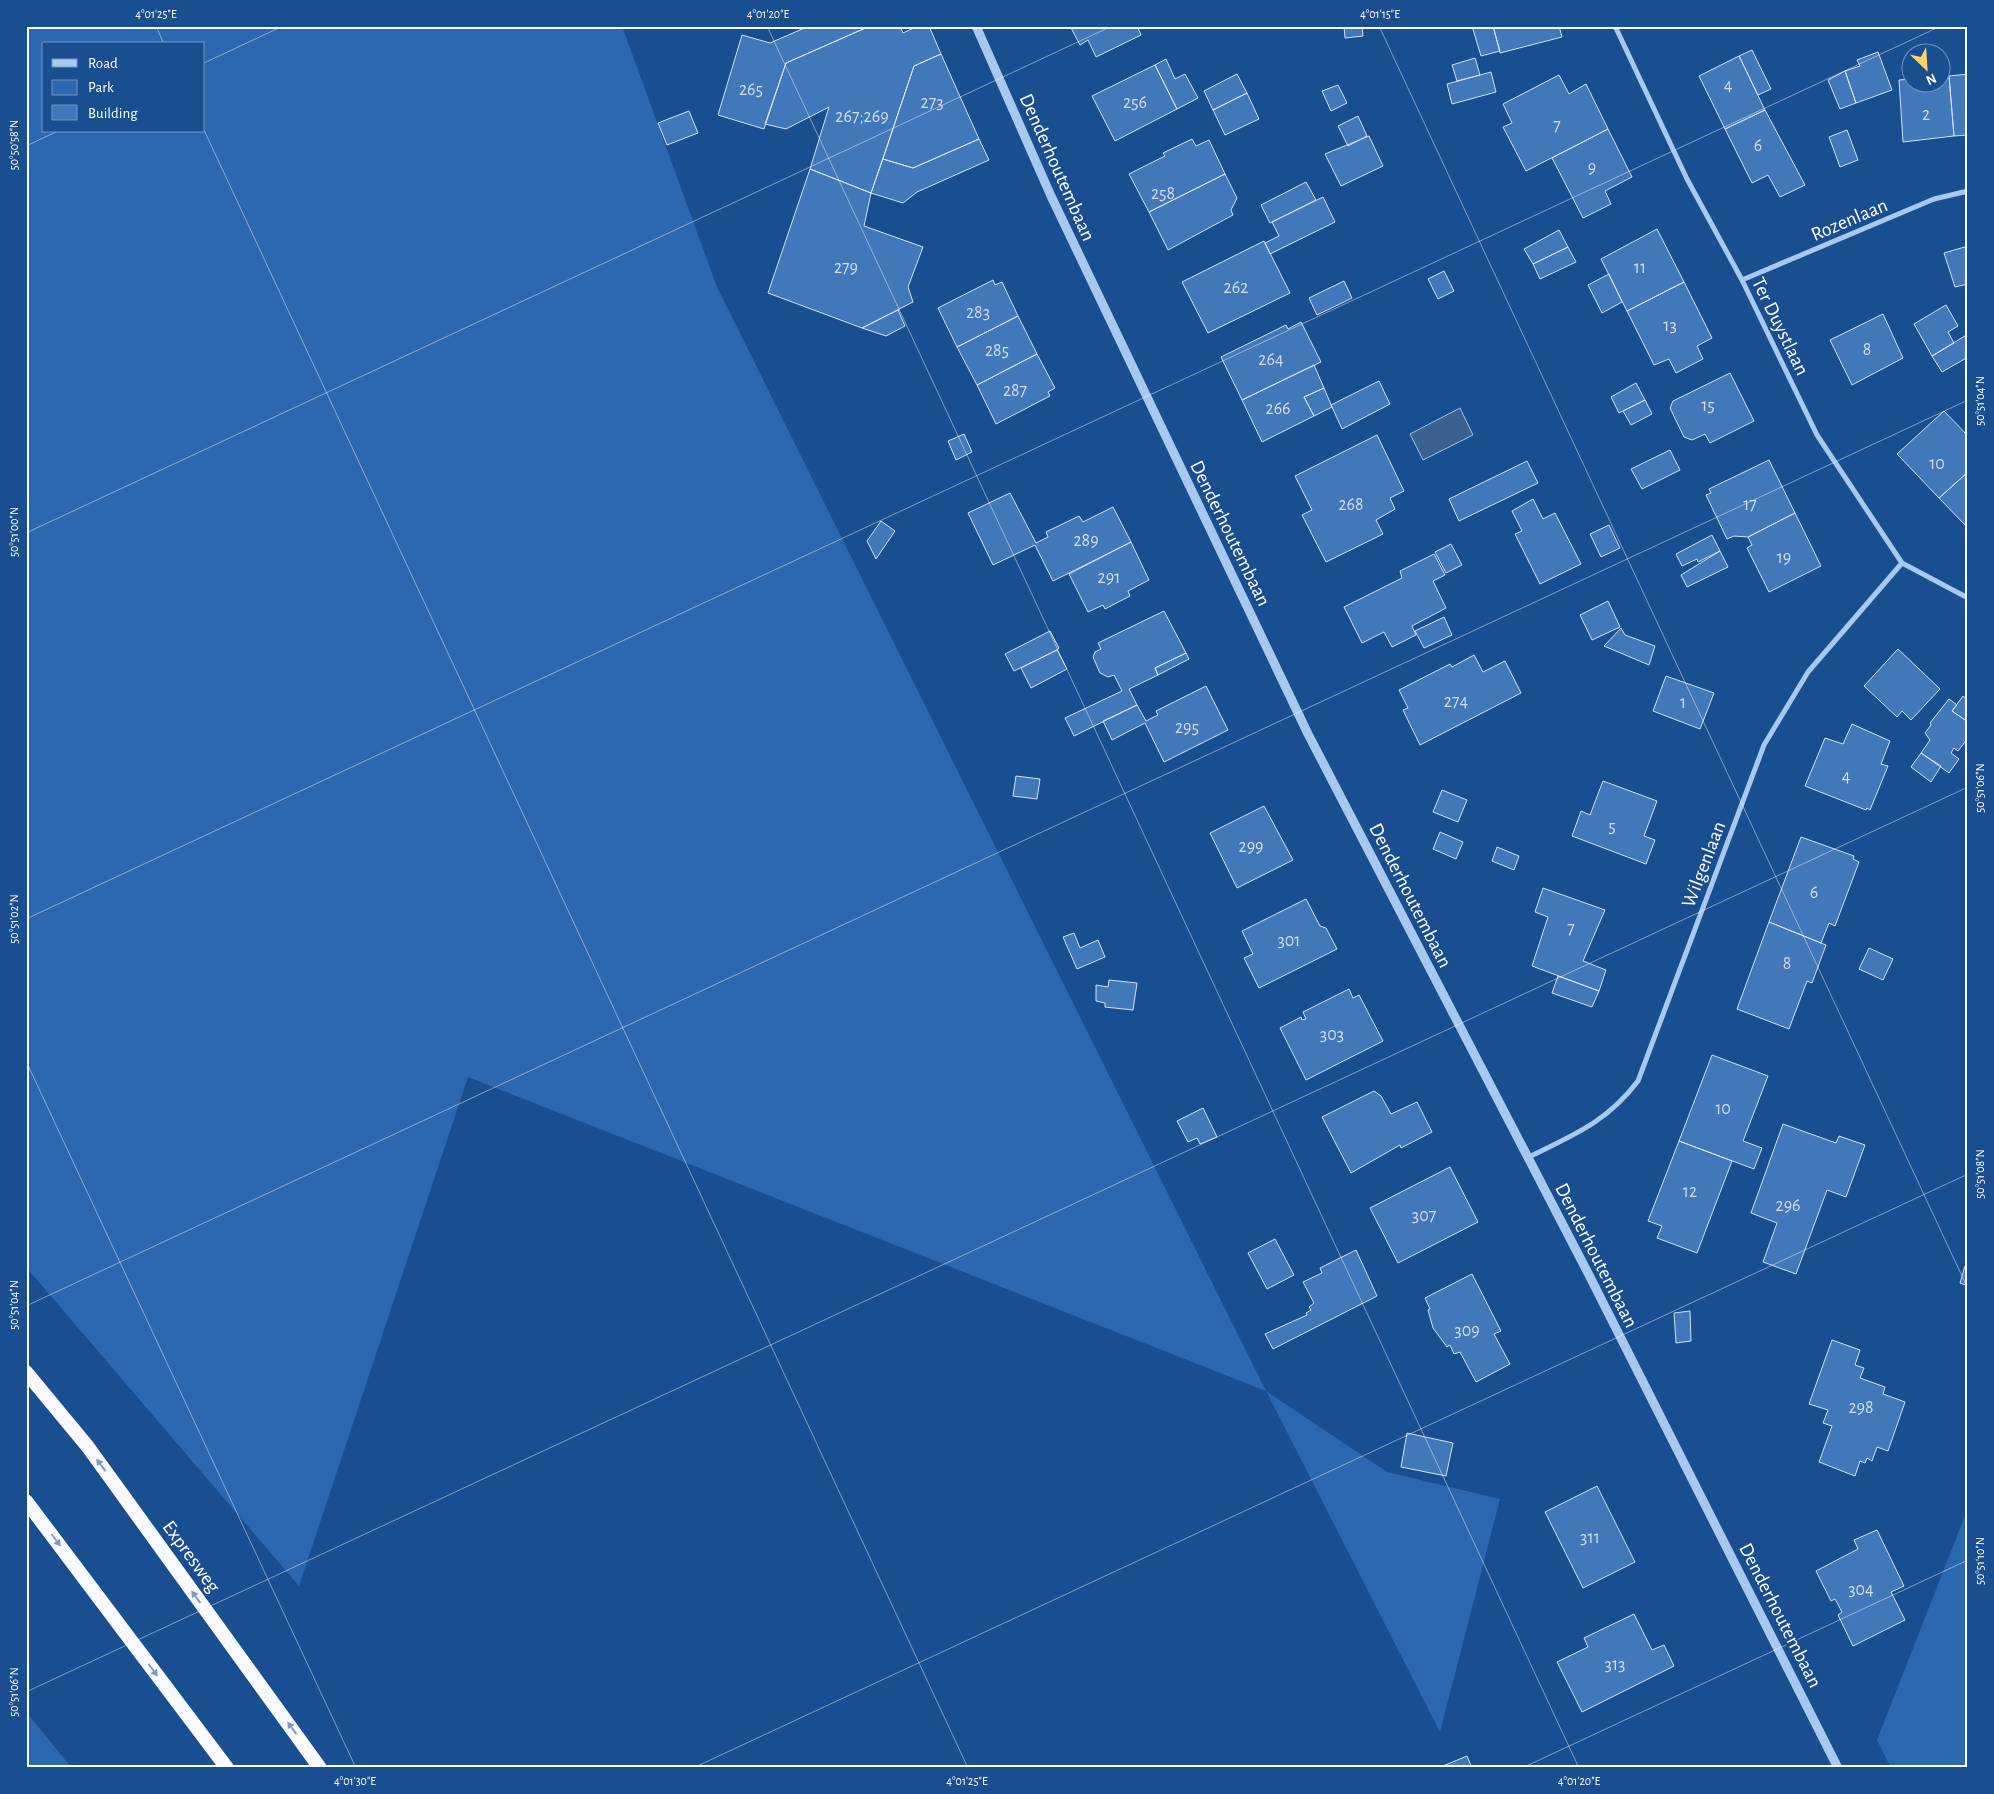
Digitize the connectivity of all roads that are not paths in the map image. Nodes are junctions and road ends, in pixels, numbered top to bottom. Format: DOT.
graph roads {
  1 [pos="976,26"];
  2 [pos="1616,26"];
  3 [pos="1968,191"];
  4 [pos="1742,280"];
  5 [pos="1902,562"];
  6 [pos="1968,598"];
  7 [pos="1527,1158"];
  8 [pos="26,1372"];
  9 [pos="26,1501"];
  10 [pos="227,1768"];
  11 [pos="320,1768"];
  12 [pos="1838,1768"];
  1 -- 7 [label="street, Denderhoutembaan"];
  2 -- 4 [label="street, Ter Duystlaan"];
  3 -- 4 [label="street, Rozenlaan"];
  4 -- 5 [label="street, Ter Duystlaan"];
  5 -- 6 [label="street, Ter Duystlaan"];
  5 -- 7 [label="street, Wilgenlaan"];
  7 -- 12 [label="street, Denderhoutembaan"];
  11 -- 8 [label="highway, Expresweg, one-way"];
  9 -- 10 [label="highway, one-way"];
}
